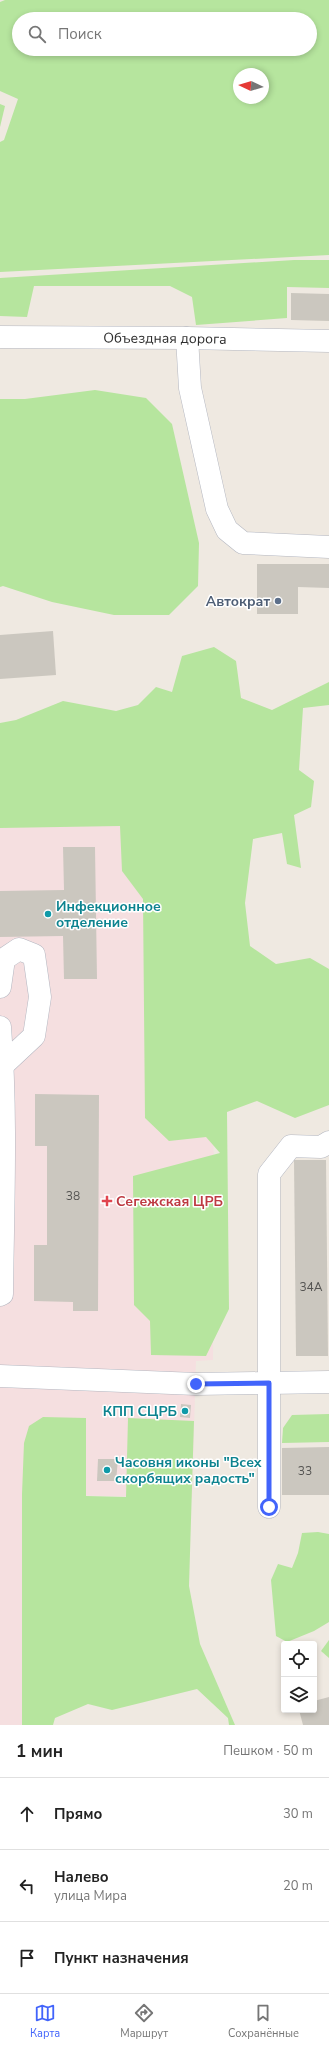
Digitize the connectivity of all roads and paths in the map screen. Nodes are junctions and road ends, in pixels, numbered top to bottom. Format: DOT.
graph roads {
  1 [pos="0,337"];
  2 [pos="187,338"];
  3 [pos="329,342"];
  4 [pos="329,547"];
  5 [pos="0,987"];
  6 [pos="0,1027"];
  7 [pos="3,1065"];
  8 [pos="329,1142"];
  9 [pos="2,1236"];
  10 [pos="0,1295"];
  11 [pos="0,1376"];
  12 [pos="329,1382"];
  13 [pos="269,1383"];
  14 [pos="269,1507"];
  1 -- 2 [label="street, Объездная дорога"];
  2 -- 3 [label="street, Объездная дорога"];
  2 -- 4 [label="street"];
  5 -- 7 [label="street"];
  6 -- 7 [label="street"];
  7 -- 9 [label="street"];
  8 -- 13 [label="street"];
  9 -- 10 [label="street"];
  11 -- 13 [label="street"];
  12 -- 13 [label="street"];
  13 -- 14 [label="street"];
}
